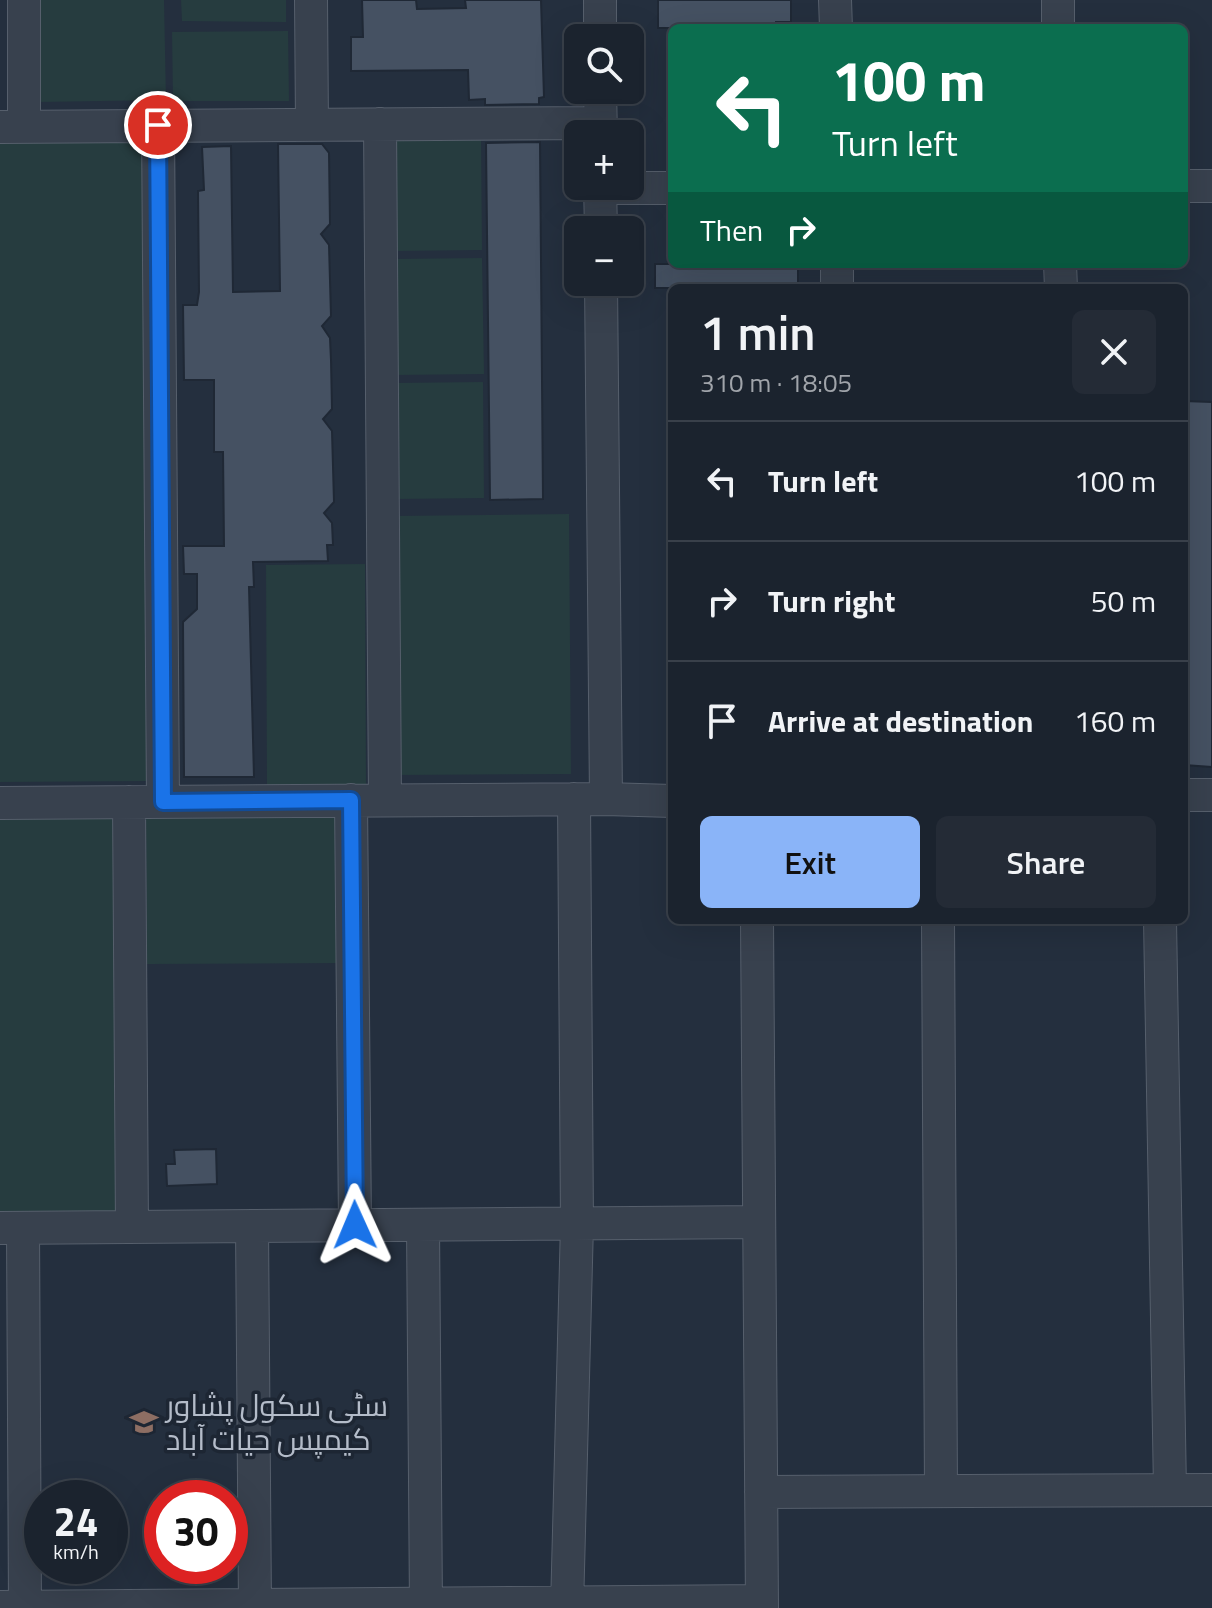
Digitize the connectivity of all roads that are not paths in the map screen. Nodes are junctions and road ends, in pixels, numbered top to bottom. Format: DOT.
graph roads {
  1 [pos="24,0"];
  2 [pos="311,0"];
  3 [pos="600,0"];
  4 [pos="835,0"];
  5 [pos="1058,0"];
  6 [pos="600,24"];
  7 [pos="836,24"];
  8 [pos="1058,24"];
  9 [pos="380,124"];
  10 [pos="158,125"];
  11 [pos="312,125"];
  12 [pos="12,126"];
  13 [pos="564,127"];
  14 [pos="1188,186"];
  15 [pos="1212,186"];
  16 [pos="644,188"];
  17 [pos="668,188"];
  18 [pos="601,296"];
  19 [pos="1188,795"];
  20 [pos="1212,795"];
  21 [pos="574,799"];
  22 [pos="606,799"];
  23 [pos="351,800"];
  24 [pos="385,800"];
  25 [pos="668,801"];
  26 [pos="129,802"];
  27 [pos="163,802"];
  28 [pos="0,803"];
  29 [pos="757,924"];
  30 [pos="938,924"];
  31 [pos="1160,924"];
  32 [pos="759,1222"];
  33 [pos="577,1224"];
  34 [pos="355,1225"];
  35 [pos="423,1225"];
  36 [pos="252,1226"];
  37 [pos="132,1227"];
  38 [pos="12,1228"];
  39 [pos="1170,1490"];
  40 [pos="1212,1490"];
  41 [pos="941,1491"];
  42 [pos="761,1492"];
  43 [pos="567,1605"];
  44 [pos="762,1605"];
  45 [pos="426,1606"];
  46 [pos="13,1607"];
  47 [pos="255,1607"];
  1 -- 12 [label="street"];
  2 -- 11 [label="street"];
  3 -- 6 [label="street"];
  4 -- 7 [label="street"];
  5 -- 8 [label="street"];
  9 -- 11 [label="street"];
  9 -- 13 [label="street"];
  9 -- 24 [label="street"];
  10 -- 11 [label="street"];
  10 -- 12 [label="street"];
  10 -- 27 [label="street"];
  14 -- 15 [label="street"];
  16 -- 17 [label="street"];
  18 -- 22 [label="street"];
  19 -- 20 [label="street"];
  21 -- 22 [label="street"];
  21 -- 24 [label="street"];
  21 -- 33 [label="street"];
  22 -- 25 [label="street"];
  23 -- 24 [label="street"];
  23 -- 27 [label="street"];
  23 -- 34 [label="street"];
  26 -- 27 [label="street"];
  26 -- 28 [label="street"];
  26 -- 37 [label="street"];
  29 -- 32 [label="street"];
  30 -- 41 [label="street"];
  31 -- 39 [label="street"];
  32 -- 33 [label="street"];
  32 -- 42 [label="street"];
  33 -- 35 [label="street"];
  33 -- 43 [label="street"];
  34 -- 35 [label="street"];
  34 -- 36 [label="street"];
  35 -- 45 [label="street"];
  36 -- 37 [label="street"];
  36 -- 47 [label="street"];
  37 -- 38 [label="street"];
  38 -- 46 [label="street"];
  39 -- 40 [label="street"];
  39 -- 41 [label="street"];
  41 -- 42 [label="street"];
  42 -- 44 [label="street"];
  43 -- 44 [label="street"];
  43 -- 45 [label="street"];
  45 -- 47 [label="street"];
  46 -- 47 [label="street"];
}
